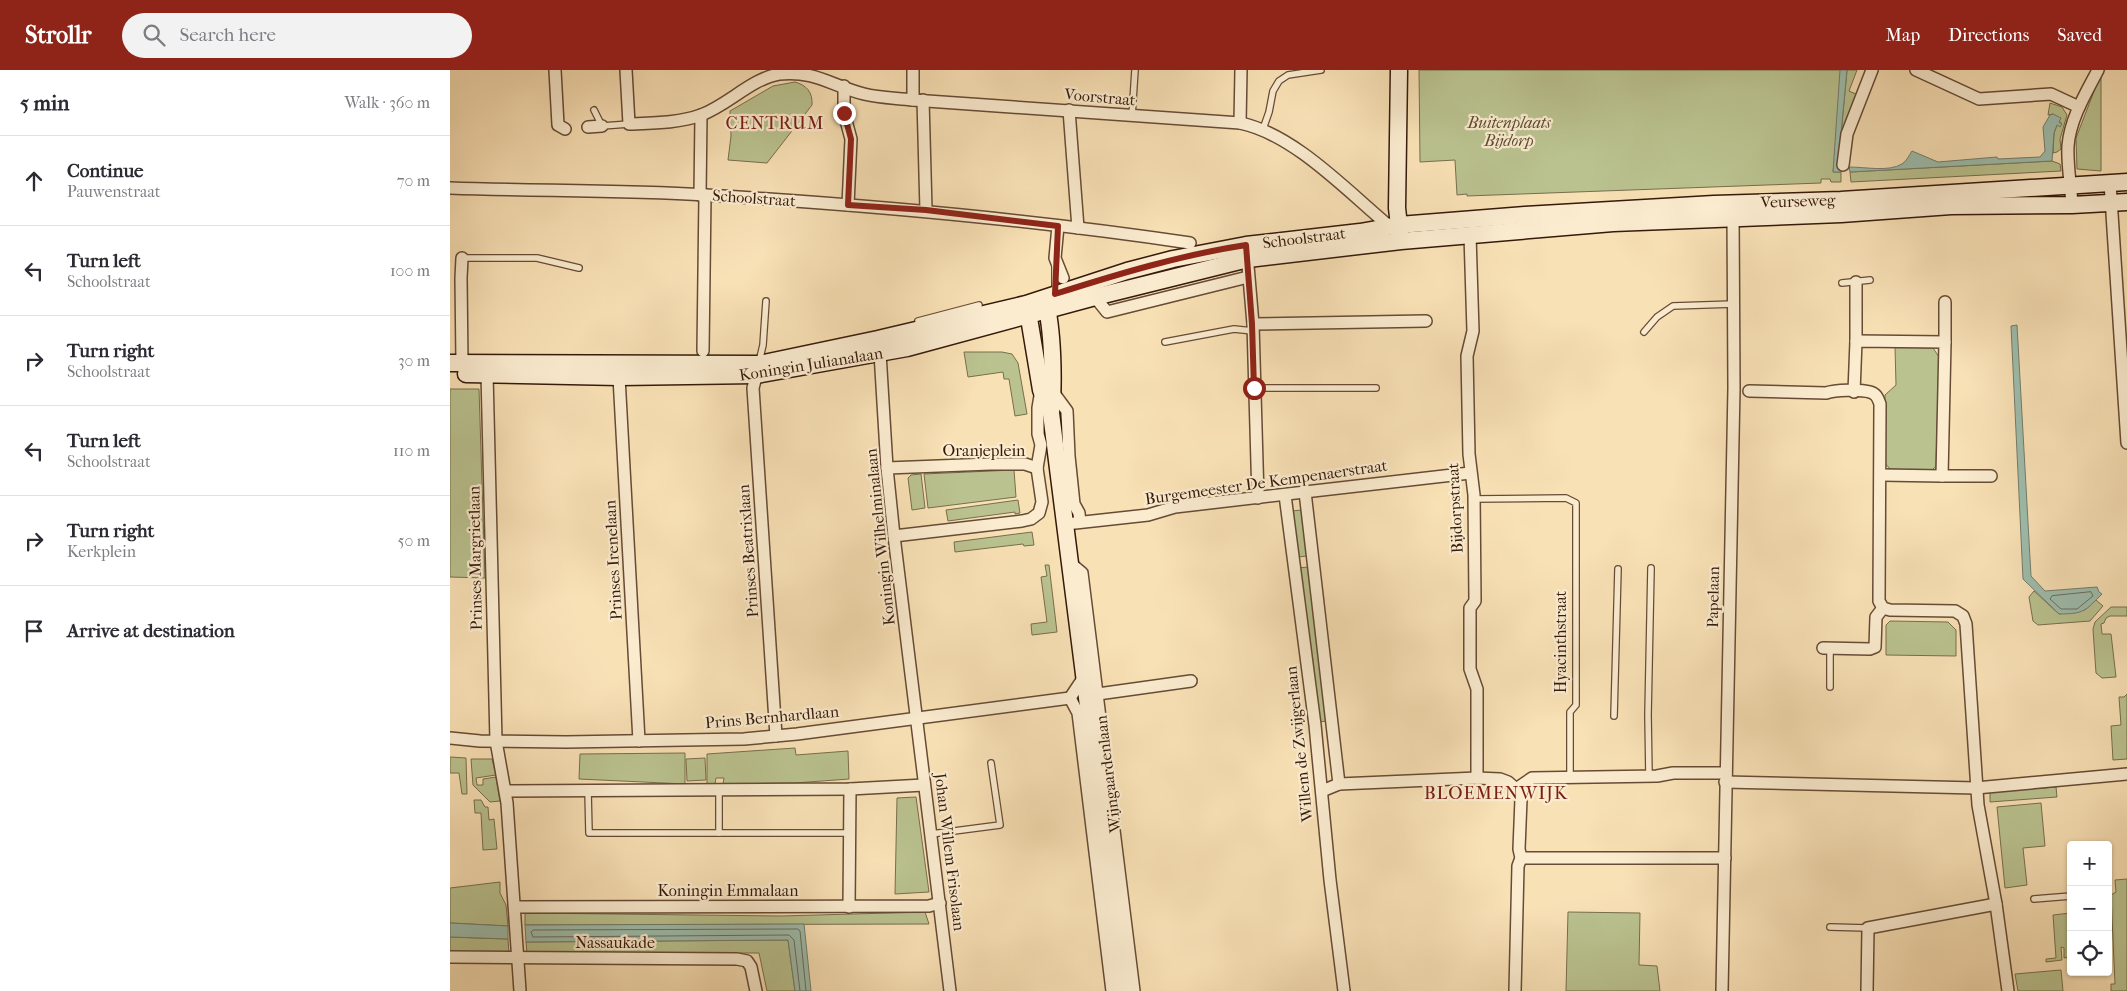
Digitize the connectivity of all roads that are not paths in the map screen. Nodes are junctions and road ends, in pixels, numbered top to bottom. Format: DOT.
graph roads {
  1 [pos="555,70"];
  2 [pos="626,70"];
  3 [pos="913,70"];
  4 [pos="1135,70"];
  5 [pos="1241,70"];
  6 [pos="1321,70"];
  7 [pos="1400,70"];
  8 [pos="1872,70"];
  9 [pos="1916,70"];
  10 [pos="2098,70"];
  11 [pos="778,72"];
  12 [pos="844,86"];
  13 [pos="918,100"];
  14 [pos="2079,107"];
  15 [pos="594,110"];
  16 [pos="1069,110"];
  17 [pos="701,115"];
  18 [pos="1132,116"];
  19 [pos="1240,123"];
  20 [pos="629,124"];
  21 [pos="602,126"];
  22 [pos="588,127"];
  23 [pos="1263,129"];
  24 [pos="565,130"];
  25 [pos="1844,165"];
  26 [pos="2110,182"];
  27 [pos="2127,182"];
  28 [pos="2071,185"];
  29 [pos="450,188"];
  30 [pos="702,195"];
  31 [pos="2119,202"];
  32 [pos="848,205"];
  33 [pos="2072,205"];
  34 [pos="926,210"];
  35 [pos="1733,211"];
  36 [pos="1058,226"];
  37 [pos="1078,228"];
  38 [pos="1397,231"];
  39 [pos="1469,233"];
  40 [pos="1190,244"];
  41 [pos="1247,252"];
  42 [pos="462,258"];
  43 [pos="1055,258"];
  44 [pos="579,268"];
  45 [pos="1248,277"];
  46 [pos="1063,278"];
  47 [pos="1870,280"];
  48 [pos="1856,282"];
  49 [pos="1842,283"];
  50 [pos="1095,297"];
  51 [pos="766,301"];
  52 [pos="1049,301"];
  53 [pos="1945,302"];
  54 [pos="1734,304"];
  55 [pos="979,305"];
  56 [pos="1028,310"];
  57 [pos="1426,321"];
  58 [pos="1253,327"];
  59 [pos="1644,332"];
  60 [pos="892,336"];
  61 [pos="1856,341"];
  62 [pos="1165,342"];
  63 [pos="1945,342"];
  64 [pos="703,351"];
  65 [pos="880,353"];
  66 [pos="454,366"];
  67 [pos="758,370"];
  68 [pos="487,374"];
  69 [pos="619,377"];
  70 [pos="1254,388"];
  71 [pos="1376,388"];
  72 [pos="1047,391"];
  73 [pos="1749,392"];
  74 [pos="1854,392"];
  75 [pos="2127,442"];
  76 [pos="887,468"];
  77 [pos="1036,468"];
  78 [pos="1470,473"];
  79 [pos="1880,475"];
  80 [pos="1942,476"];
  81 [pos="1991,476"];
  82 [pos="1305,492"];
  83 [pos="1285,495"];
  84 [pos="1258,498"];
  85 [pos="1474,499"];
  86 [pos="1073,523"];
  87 [pos="894,536"];
  88 [pos="1070,564"];
  89 [pos="1618,568"];
  90 [pos="1652,568"];
  91 [pos="1883,608"];
  92 [pos="1827,648"];
  93 [pos="1084,677"];
  94 [pos="1191,680"];
  95 [pos="1830,687"];
  96 [pos="1098,694"];
  97 [pos="1070,698"];
  98 [pos="1614,716"];
  99 [pos="917,718"];
  100 [pos="776,736"];
  101 [pos="450,738"];
  102 [pos="496,741"];
  103 [pos="639,741"];
  104 [pos="992,763"];
  105 [pos="2127,774"];
  106 [pos="1649,776"];
  107 [pos="1726,777"];
  108 [pos="1477,778"];
  109 [pos="1570,778"];
  110 [pos="1339,784"];
  111 [pos="924,785"];
  112 [pos="1976,788"];
  113 [pos="850,789"];
  114 [pos="1516,789"];
  115 [pos="506,790"];
  116 [pos="588,790"];
  117 [pos="719,790"];
  118 [pos="1322,791"];
  119 [pos="719,833"];
  120 [pos="849,833"];
  121 [pos="931,834"];
  122 [pos="1522,858"];
  123 [pos="1725,858"];
  124 [pos="2067,896"];
  125 [pos="2034,899"];
  126 [pos="940,903"];
  127 [pos="1996,904"];
  128 [pos="848,907"];
  129 [pos="515,911"];
  130 [pos="1830,927"];
  131 [pos="1868,928"];
  132 [pos="450,957"];
  133 [pos="517,958"];
  134 [pos="520,991"];
  135 [pos="756,991"];
  136 [pos="950,991"];
  137 [pos="1112,991"];
  138 [pos="1124,991"];
  139 [pos="1134,991"];
  140 [pos="1344,991"];
  141 [pos="1515,991"];
  142 [pos="1722,991"];
  143 [pos="1867,991"];
  144 [pos="2008,991"];
  1 -- 24 [label="street"];
  2 -- 20 [label="street"];
  3 -- 13 [label="street"];
  4 -- 18 [label="lane"];
  5 -- 19 [label="street"];
  6 -- 23 [label="lane"];
  7 -- 38 [label="main road"];
  8 -- 25 [label="street"];
  9 -- 14 [label="street"];
  10 -- 14 [label="street"];
  11 -- 12 [label="street, Voorstraat"];
  11 -- 17 [label="street"];
  12 -- 13 [label="street, Voorstraat"];
  12 -- 32 [label="street"];
  13 -- 16 [label="street, Voorstraat"];
  13 -- 34 [label="street"];
  14 -- 28 [label="street"];
  15 -- 21 [label="lane"];
  16 -- 18 [label="street, Voorstraat"];
  16 -- 37 [label="street"];
  17 -- 20 [label="street"];
  17 -- 30 [label="street"];
  18 -- 19 [label="street, Voorstraat"];
  19 -- 23 [label="street, Voorstraat"];
  20 -- 21 [label="lane"];
  21 -- 22 [label="street"];
  23 -- 38 [label="street, Voorstraat"];
  26 -- 27 [label="main road, Veurseweg"];
  26 -- 28 [label="main road, Veurseweg"];
  26 -- 31 [label="street"];
  28 -- 33 [label="street"];
  28 -- 35 [label="main road, Veurseweg"];
  29 -- 30 [label="street, Schoolstraat"];
  30 -- 32 [label="street, Schoolstraat"];
  30 -- 64 [label="street"];
  31 -- 33 [label="main road, Veurseweg"];
  31 -- 75 [label="street"];
  32 -- 34 [label="street, Schoolstraat"];
  33 -- 35 [label="main road, Veurseweg"];
  34 -- 36 [label="street, Schoolstraat"];
  35 -- 39 [label="main road, Veurseweg"];
  35 -- 54 [label="street, Papelaan"];
  36 -- 37 [label="street, Schoolstraat"];
  36 -- 43 [label="street"];
  37 -- 40 [label="street, Schoolstraat"];
  38 -- 39 [label="main road, Schoolstraat"];
  38 -- 41 [label="main road, Schoolstraat"];
  39 -- 78 [label="street, Bijdorpstraat"];
  41 -- 45 [label="street"];
  41 -- 50 [label="main road, Schoolstraat"];
  41 -- 52 [label="main road, Schoolstraat"];
  42 -- 44 [label="lane"];
  42 -- 66 [label="street"];
  43 -- 46 [label="street"];
  43 -- 52 [label="lane"];
  45 -- 50 [label="street"];
  45 -- 58 [label="street"];
  47 -- 48 [label="lane"];
  48 -- 49 [label="lane"];
  48 -- 61 [label="street"];
  50 -- 52 [label="main road, Schoolstraat"];
  51 -- 67 [label="lane, Koningin Julianalaan"];
  52 -- 56 [label="main road, Koningin Julianalaan"];
  52 -- 72 [label="main road, Wijngaardenlaan"];
  53 -- 63 [label="street"];
  54 -- 59 [label="lane"];
  54 -- 107 [label="street, Papelaan"];
  55 -- 60 [label="lane, Koningin Julianalaan"];
  56 -- 60 [label="main road, Koningin Julianalaan"];
  56 -- 65 [label="main road, Koningin Julianalaan"];
  56 -- 72 [label="main road, Wijngaardenlaan"];
  57 -- 58 [label="street"];
  58 -- 62 [label="lane"];
  58 -- 70 [label="street"];
  60 -- 67 [label="main road, Koningin Julianalaan"];
  61 -- 63 [label="street"];
  61 -- 74 [label="street"];
  63 -- 80 [label="street"];
  65 -- 67 [label="main road, Koningin Julianalaan"];
  65 -- 76 [label="street, Koningin Wilhelminalaan"];
  66 -- 67 [label="main road, Koningin Julianalaan"];
  66 -- 68 [label="main road, Koningin Julianalaan"];
  67 -- 69 [label="main road, Koningin Julianalaan"];
  67 -- 100 [label="street, Prinses Beatrixlaan"];
  68 -- 69 [label="main road, Koningin Julianalaan"];
  68 -- 102 [label="street, Prinses Margrietlaan"];
  69 -- 103 [label="street, Prinses Irenelaan"];
  70 -- 71 [label="lane"];
  70 -- 84 [label="street"];
  72 -- 77 [label="street, Wijngaardenlaan"];
  72 -- 86 [label="main road, Wijngaardenlaan"];
  72 -- 86 [label="street, Wijngaardenlaan"];
  73 -- 74 [label="street"];
  74 -- 79 [label="street"];
  76 -- 77 [label="street, Oranjeplein"];
  76 -- 87 [label="street, Koningin Wilhelminalaan"];
  77 -- 87 [label="street, Oranjeplein"];
  78 -- 82 [label="street, Burgemeester De Kempenaerstraat"];
  78 -- 85 [label="street, Bijdorpstraat"];
  79 -- 80 [label="street"];
  79 -- 91 [label="street"];
  80 -- 81 [label="street"];
  82 -- 83 [label="street, Burgemeester De Kempenaerstraat"];
  82 -- 110 [label="street"];
  83 -- 84 [label="street, Burgemeester De Kempenaerstraat"];
  83 -- 118 [label="street, Willem de Zwijgerlaan"];
  84 -- 86 [label="street, Burgemeester De Kempenaerstraat"];
  85 -- 108 [label="street, Bijdorpstraat"];
  85 -- 109 [label="lane, Hyacinthstraat"];
  86 -- 88 [label="main road, Wijngaardenlaan"];
  87 -- 99 [label="street, Koningin Wilhelminalaan"];
  88 -- 93 [label="main road, Wijngaardenlaan"];
  88 -- 96 [label="street, Wijngaardenlaan"];
  89 -- 98 [label="lane"];
  90 -- 106 [label="lane"];
  91 -- 92 [label="street"];
  91 -- 112 [label="street"];
  92 -- 95 [label="lane"];
  93 -- 97 [label="street"];
  93 -- 138 [label="main road, Wijngaardenlaan"];
  94 -- 96 [label="street"];
  96 -- 139 [label="street, Wijngaardenlaan"];
  97 -- 99 [label="street, Prins Bernhardlaan"];
  97 -- 137 [label="street, Wijngaardenlaan"];
  99 -- 100 [label="street, Prins Bernhardlaan"];
  99 -- 111 [label="street, Johan Willem Frisolaan"];
  100 -- 103 [label="street, Prins Bernhardlaan"];
  101 -- 102 [label="street, Prins Bernhardlaan"];
  102 -- 103 [label="street, Prins Bernhardlaan"];
  102 -- 115 [label="street, Prinses Margrietlaan"];
  104 -- 121 [label="lane"];
  105 -- 112 [label="street"];
  106 -- 107 [label="street"];
  106 -- 109 [label="street"];
  107 -- 112 [label="street"];
  107 -- 123 [label="street, Papelaan"];
  108 -- 110 [label="street"];
  108 -- 114 [label="street"];
  109 -- 114 [label="street"];
  110 -- 118 [label="street"];
  111 -- 113 [label="street"];
  111 -- 121 [label="street, Johan Willem Frisolaan"];
  112 -- 127 [label="street"];
  113 -- 117 [label="street"];
  113 -- 120 [label="street"];
  114 -- 122 [label="street"];
  115 -- 116 [label="street"];
  115 -- 129 [label="street, Prinses Margrietlaan"];
  116 -- 117 [label="street"];
  116 -- 119 [label="lane"];
  117 -- 119 [label="lane"];
  118 -- 140 [label="street, Willem de Zwijgerlaan"];
  119 -- 120 [label="lane"];
  120 -- 128 [label="street"];
  121 -- 126 [label="street, Johan Willem Frisolaan"];
  122 -- 123 [label="street"];
  122 -- 141 [label="street"];
  123 -- 142 [label="street, Papelaan"];
  124 -- 125 [label="lane"];
  126 -- 128 [label="street, Koningin Emmalaan"];
  126 -- 136 [label="street, Johan Willem Frisolaan"];
  127 -- 131 [label="street"];
  127 -- 144 [label="street"];
  128 -- 129 [label="street, Koningin Emmalaan"];
  129 -- 133 [label="street, Prinses Margrietlaan"];
  130 -- 131 [label="lane"];
  131 -- 143 [label="street"];
  132 -- 133 [label="street, Nassaukade"];
  133 -- 134 [label="street, Prinses Margrietlaan"];
  133 -- 135 [label="street, Nassaukade"];
}
